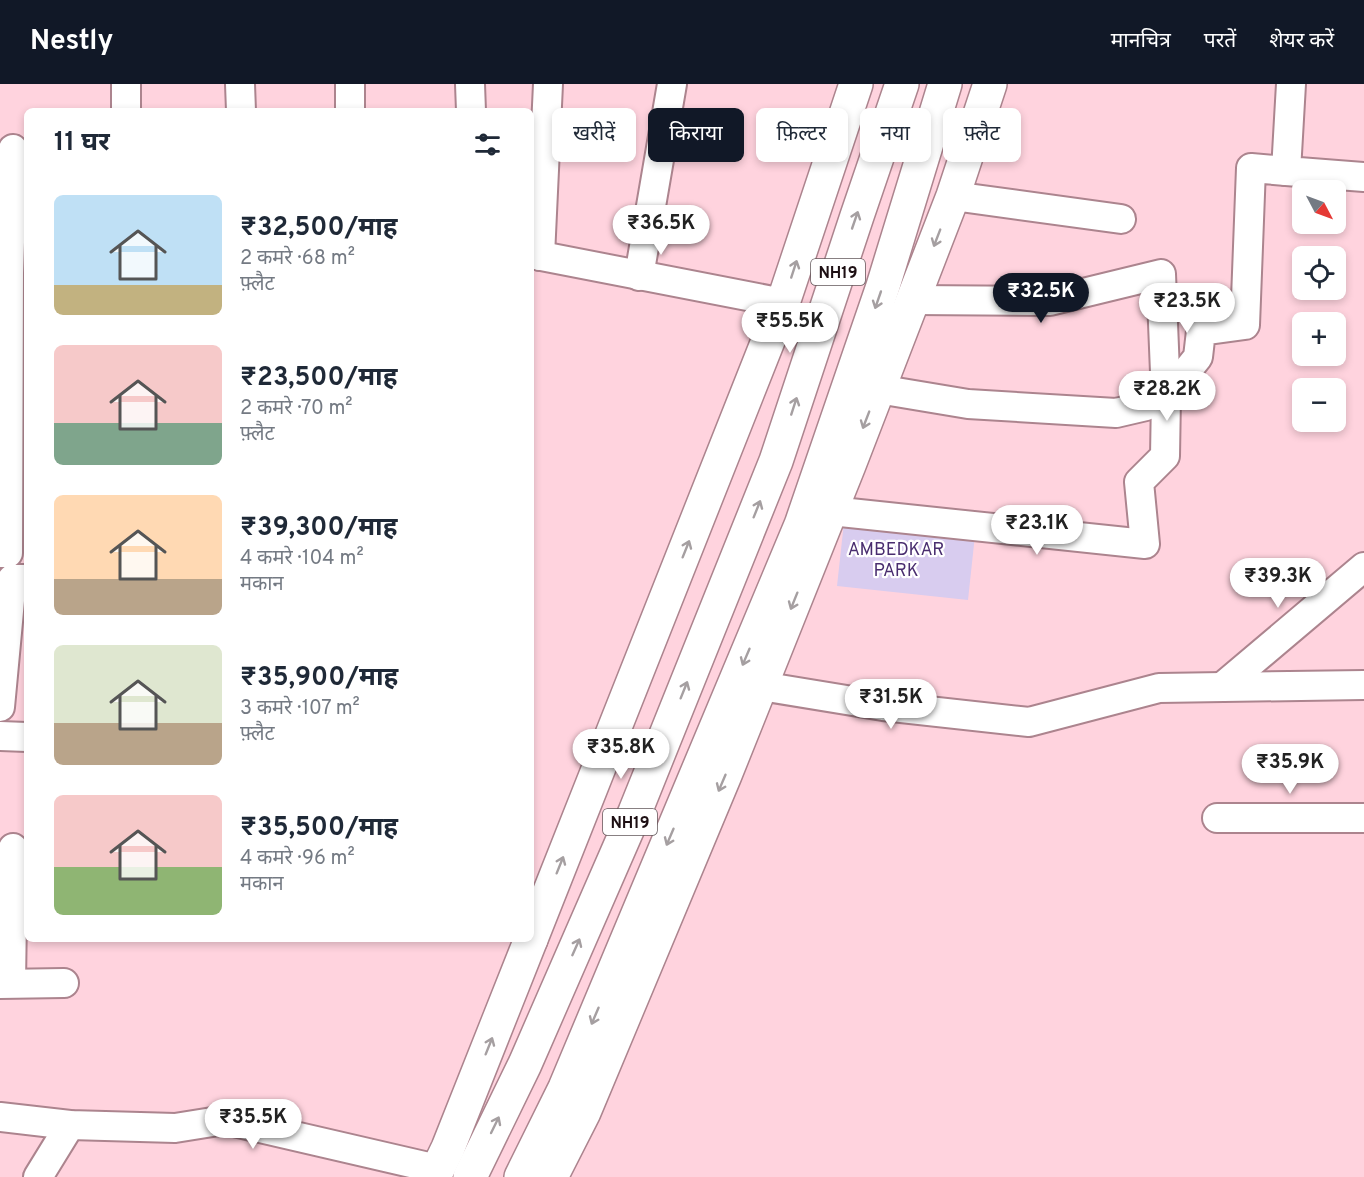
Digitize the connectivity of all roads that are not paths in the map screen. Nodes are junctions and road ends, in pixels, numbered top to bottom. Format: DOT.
graph roads {
  1 [pos="126,84"];
  2 [pos="240,84"];
  3 [pos="350,84"];
  4 [pos="470,84"];
  5 [pos="548,84"];
  6 [pos="672,84"];
  7 [pos="856,84"];
  8 [pos="903,84"];
  9 [pos="945,84"];
  10 [pos="990,84"];
  11 [pos="1291,84"];
  12 [pos="126,108"];
  13 [pos="241,108"];
  14 [pos="350,108"];
  15 [pos="471,108"];
  16 [pos="13,149"];
  17 [pos="1286,171"];
  18 [pos="1364,177"];
  19 [pos="953,196"];
  20 [pos="1121,219"];
  21 [pos="536,255"];
  22 [pos="639,276"];
  23 [pos="913,300"];
  24 [pos="783,303"];
  25 [pos="878,389"];
  26 [pos="1166,397"];
  27 [pos="4,473"];
  28 [pos="831,511"];
  29 [pos="0,554"];
  30 [pos="1364,567"];
  31 [pos="24,579"];
  32 [pos="5,615"];
  33 [pos="1364,685"];
  34 [pos="761,686"];
  35 [pos="1222,687"];
  36 [pos="0,707"];
  37 [pos="0,736"];
  38 [pos="24,737"];
  39 [pos="1217,818"];
  40 [pos="1364,818"];
  41 [pos="13,848"];
  42 [pos="6,884"];
  43 [pos="534,931"];
  44 [pos="530,942"];
  45 [pos="5,983"];
  46 [pos="64,983"];
  47 [pos="0,1117"];
  48 [pos="70,1125"];
  49 [pos="436,1173"];
  50 [pos="38,1177"];
  51 [pos="470,1177"];
  52 [pos="521,1177"];
  53 [pos="551,1177"];
  1 -- 12 [label="street"];
  2 -- 13 [label="street"];
  3 -- 14 [label="street"];
  4 -- 15 [label="street"];
  5 -- 21 [label="street"];
  6 -- 22 [label="street"];
  24 -- 7 [label="main road, one-way"];
  51 -- 8 [label="main road, NH19, one-way"];
  9 -- 52 [label="main road, NH19, one-way"];
  10 -- 19 [label="main road"];
  11 -- 17 [label="street"];
  16 -- 27 [label="street"];
  17 -- 18 [label="street"];
  17 -- 26 [label="street"];
  19 -- 20 [label="street"];
  19 -- 23 [label="main road, one-way"];
  21 -- 22 [label="street"];
  22 -- 24 [label="street"];
  23 -- 25 [label="main road"];
  23 -- 26 [label="street"];
  43 -- 24 [label="main road, one-way"];
  25 -- 26 [label="street"];
  25 -- 28 [label="main road, one-way"];
  26 -- 28 [label="street"];
  27 -- 29 [label="street"];
  28 -- 34 [label="main road, one-way"];
  30 -- 35 [label="street"];
  31 -- 32 [label="street"];
  32 -- 36 [label="street"];
  33 -- 35 [label="street"];
  34 -- 35 [label="street"];
  34 -- 53 [label="main road, one-way"];
  37 -- 38 [label="street"];
  39 -- 40 [label="street"];
  41 -- 42 [label="street"];
  42 -- 45 [label="street"];
  49 -- 44 [label="main road, one-way"];
  45 -- 46 [label="street"];
  47 -- 48 [label="street"];
  48 -- 49 [label="street"];
  48 -- 50 [label="street"];
}
